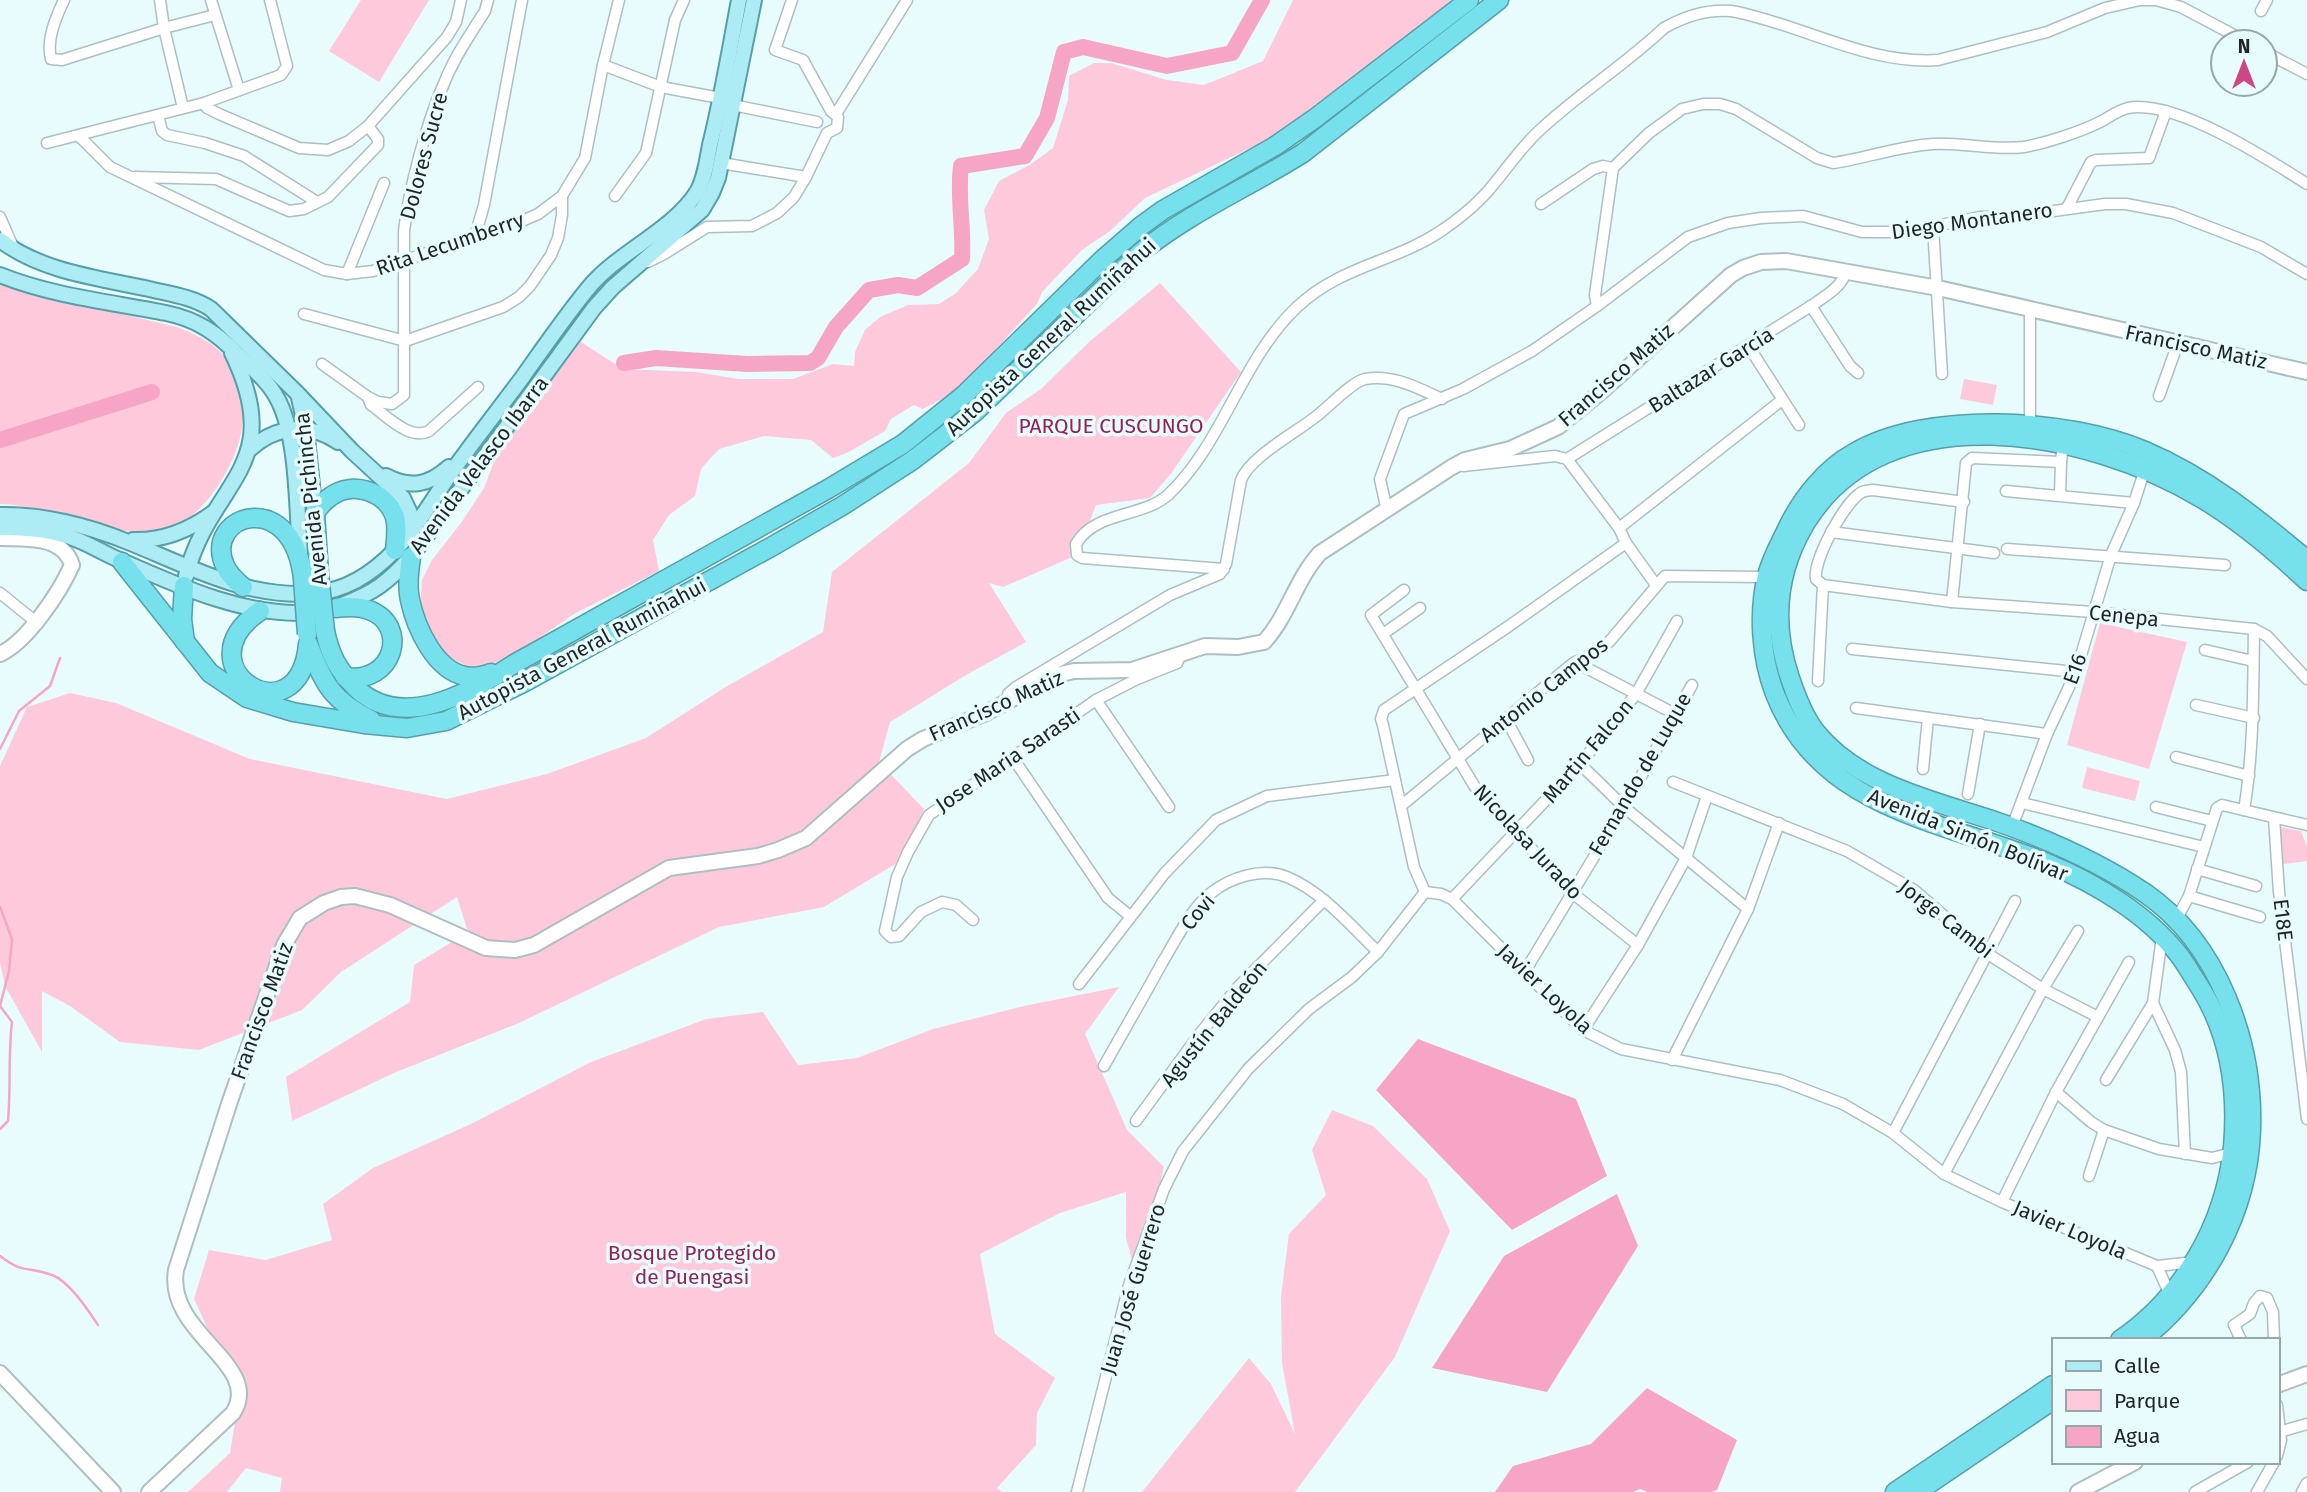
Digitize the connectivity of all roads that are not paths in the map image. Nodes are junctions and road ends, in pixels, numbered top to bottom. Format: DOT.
graph roads {
  1 [pos="64,0"];
  2 [pos="160,0"];
  3 [pos="211,0"];
  4 [pos="270,0"];
  5 [pos="461,0"];
  6 [pos="488,0"];
  7 [pos="522,0"];
  8 [pos="619,0"];
  9 [pos="684,0"];
  10 [pos="739,0"];
  11 [pos="754,0"];
  12 [pos="792,0"];
  13 [pos="906,0"];
  14 [pos="1469,0"];
  15 [pos="1499,0"];
  16 [pos="2267,0"];
  17 [pos="2261,11"];
  18 [pos="215,15"];
  19 [pos="164,28"];
  20 [pos="2221,28"];
  21 [pos="2279,59"];
  22 [pos="603,65"];
  23 [pos="2307,74"];
  24 [pos="661,88"];
  25 [pos="239,90"];
  26 [pos="726,102"];
  27 [pos="204,103"];
  28 [pos="183,108"];
  29 [pos="2166,111"];
  30 [pos="833,112"];
  31 [pos="158,115"];
  32 [pos="817,122"];
  33 [pos="368,126"];
  34 [pos="827,133"];
  35 [pos="79,136"];
  36 [pos="47,143"];
  37 [pos="721,163"];
  38 [pos="1613,168"];
  39 [pos="132,177"];
  40 [pos="806,177"];
  41 [pos="384,183"];
  42 [pos="2307,184"];
  43 [pos="562,196"];
  44 [pos="615,196"];
  45 [pos="317,202"];
  46 [pos="1541,204"];
  47 [pos="2067,208"];
  48 [pos="0,217"];
  49 [pos="1933,227"];
  50 [pos="475,236"];
  51 [pos="0,240"];
  52 [pos="14,250"];
  53 [pos="404,261"];
  54 [pos="638,266"];
  55 [pos="1846,272"];
  56 [pos="347,274"];
  57 [pos="0,275"];
  58 [pos="2307,275"];
  59 [pos="1938,288"];
  60 [pos="1597,306"];
  61 [pos="1811,306"];
  62 [pos="2030,311"];
  63 [pos="304,314"];
  64 [pos="405,341"];
  65 [pos="227,343"];
  66 [pos="2178,343"];
  67 [pos="1749,346"];
  68 [pos="322,364"];
  69 [pos="2307,372"];
  70 [pos="1858,373"];
  71 [pos="1942,374"];
  72 [pos="478,387"];
  73 [pos="297,393"];
  74 [pos="2160,396"];
  75 [pos="368,397"];
  76 [pos="1442,399"];
  77 [pos="1782,400"];
  78 [pos="1799,425"];
  79 [pos="2030,425"];
  80 [pos="288,429"];
  81 [pos="306,429"];
  82 [pos="2063,443"];
  83 [pos="250,449"];
  84 [pos="468,449"];
  85 [pos="352,451"];
  86 [pos="1567,460"];
  87 [pos="2062,462"];
  88 [pos="1452,467"];
  89 [pos="2145,469"];
  90 [pos="2006,491"];
  91 [pos="2060,495"];
  92 [pos="1964,502"];
  93 [pos="2134,503"];
  94 [pos="218,509"];
  95 [pos="1387,511"];
  96 [pos="315,513"];
  97 [pos="0,515"];
  98 [pos="0,528"];
  99 [pos="1619,528"];
  100 [pos="412,531"];
  101 [pos="1831,532"];
  102 [pos="0,538"];
  103 [pos="125,540"];
  104 [pos="1626,542"];
  105 [pos="2007,549"];
  106 [pos="1958,550"];
  107 [pos="1994,553"];
  108 [pos="403,554"];
  109 [pos="2111,555"];
  110 [pos="301,559"];
  111 [pos="2307,560"];
  112 [pos="122,562"];
  113 [pos="2225,565"];
  114 [pos="188,567"];
  115 [pos="1224,569"];
  116 [pos="311,577"];
  117 [pos="1766,578"];
  118 [pos="2307,581"];
  119 [pos="1820,582"];
  120 [pos="1656,584"];
  121 [pos="184,586"];
  122 [pos="243,587"];
  123 [pos="1404,590"];
  124 [pos="0,593"];
  125 [pos="410,601"];
  126 [pos="1952,602"];
  127 [pos="336,608"];
  128 [pos="1420,608"];
  129 [pos="260,611"];
  130 [pos="2093,612"];
  131 [pos="1677,621"];
  132 [pos="36,622"];
  133 [pos="2253,629"];
  134 [pos="1383,634"];
  135 [pos="308,639"];
  136 [pos="185,642"];
  137 [pos="1853,649"];
  138 [pos="2205,650"];
  139 [pos="0,654"];
  140 [pos="1181,654"];
  141 [pos="2253,661"];
  142 [pos="1575,662"];
  143 [pos="514,664"];
  144 [pos="2076,672"];
  145 [pos="345,677"];
  146 [pos="2307,679"];
  147 [pos="1818,681"];
  148 [pos="481,685"];
  149 [pos="1692,685"];
  150 [pos="1417,688"];
  151 [pos="1636,694"];
  152 [pos="1096,700"];
  153 [pos="1008,701"];
  154 [pos="435,704"];
  155 [pos="2196,705"];
  156 [pos="1856,708"];
  157 [pos="1675,714"];
  158 [pos="1928,718"];
  159 [pos="2254,718"];
  160 [pos="1506,719"];
  161 [pos="1980,724"];
  162 [pos="395,727"];
  163 [pos="2047,734"];
  164 [pos="2176,757"];
  165 [pos="1013,758"];
  166 [pos="1458,758"];
  167 [pos="1528,760"];
  168 [pos="1580,764"];
  169 [pos="1923,769"];
  170 [pos="2249,776"];
  171 [pos="1395,780"];
  172 [pos="1673,782"];
  173 [pos="1968,794"];
  174 [pos="1707,796"];
  175 [pos="2022,803"];
  176 [pos="1401,806"];
  177 [pos="1169,807"];
  178 [pos="1624,807"];
  179 [pos="2156,807"];
  180 [pos="2244,810"];
  181 [pos="2274,817"];
  182 [pos="2212,821"];
  183 [pos="1779,823"];
  184 [pos="2307,825"];
  185 [pos="2012,827"];
  186 [pos="1515,833"];
  187 [pos="2204,847"];
  188 [pos="1686,858"];
  189 [pos="2197,869"];
  190 [pos="2256,886"];
  191 [pos="1425,892"];
  192 [pos="1571,892"];
  193 [pos="2189,896"];
  194 [pos="1452,899"];
  195 [pos="1324,900"];
  196 [pos="2015,901"];
  197 [pos="1748,909"];
  198 [pos="1130,916"];
  199 [pos="2260,917"];
  200 [pos="973,919"];
  201 [pos="2176,920"];
  202 [pos="2078,931"];
  203 [pos="2162,937"];
  204 [pos="1638,945"];
  205 [pos="1378,952"];
  206 [pos="1988,954"];
  207 [pos="2129,962"];
  208 [pos="1524,973"];
  209 [pos="1079,984"];
  210 [pos="2043,989"];
  211 [pos="2153,1003"];
  212 [pos="2098,1017"];
  213 [pos="1583,1030"];
  214 [pos="1672,1060"];
  215 [pos="1104,1066"];
  216 [pos="2106,1080"];
  217 [pos="2056,1093"];
  218 [pos="2307,1119"];
  219 [pos="1136,1121"];
  220 [pos="2104,1130"];
  221 [pos="1894,1133"];
  222 [pos="2232,1153"];
  223 [pos="2185,1154"];
  224 [pos="2212,1158"];
  225 [pos="1944,1174"];
  226 [pos="2229,1175"];
  227 [pos="2089,1176"];
  228 [pos="2002,1202"];
  229 [pos="2194,1262"];
  230 [pos="2157,1266"];
  231 [pos="2170,1295"];
  232 [pos="2123,1338"];
  233 [pos="2143,1338"];
  234 [pos="2240,1338"];
  235 [pos="2274,1338"];
  236 [pos="0,1373"];
  237 [pos="2307,1374"];
  238 [pos="2279,1384"];
  239 [pos="2052,1386"];
  240 [pos="2052,1401"];
  241 [pos="2307,1424"];
  242 [pos="2279,1438"];
  243 [pos="2132,1464"];
  244 [pos="2244,1464"];
  245 [pos="2273,1464"];
  246 [pos="2307,1483"];
  247 [pos="2093,1488"];
  248 [pos="113,1492"];
  249 [pos="149,1492"];
  250 [pos="1077,1492"];
  251 [pos="1895,1492"];
  252 [pos="1917,1492"];
  253 [pos="2195,1492"];
  254 [pos="2257,1492"];
  255 [pos="2302,1492"];
  1 -- 19 [label="street"];
  2 -- 19 [label="street"];
  3 -- 18 [label="street"];
  4 -- 25 [label="street"];
  5 -- 33 [label="street"];
  6 -- 53 [label="street, Dolores Sucre"];
  7 -- 50 [label="street"];
  8 -- 22 [label="street, Rita Lecumberry"];
  9 -- 24 [label="street"];
  10 -- 26 [label="main road, Avenida Velasco Ibarra"];
  11 -- 26 [label="main road, Avenida Velasco Ibarra"];
  12 -- 30 [label="street"];
  13 -- 30 [label="street"];
  14 -- 143 [label="highway, Autopista General Rumiñahui"];
  15 -- 162 [label="highway, Autopista General Rumiñahui"];
  16 -- 17 [label="street"];
  18 -- 19 [label="street"];
  18 -- 25 [label="street"];
  19 -- 28 [label="street"];
  20 -- 115 [label="street"];
  21 -- 23 [label="street"];
  22 -- 24 [label="street"];
  22 -- 43 [label="street, Rita Lecumberry"];
  24 -- 26 [label="street"];
  24 -- 44 [label="street"];
  25 -- 27 [label="street"];
  26 -- 32 [label="street"];
  26 -- 37 [label="main road, Avenida Velasco Ibarra"];
  26 -- 84 [label="main road, Avenida Velasco Ibarra"];
  27 -- 28 [label="street"];
  27 -- 33 [label="street"];
  28 -- 31 [label="street"];
  29 -- 38 [label="street"];
  29 -- 42 [label="street"];
  29 -- 47 [label="street"];
  30 -- 32 [label="street"];
  30 -- 34 [label="street"];
  31 -- 35 [label="street"];
  31 -- 45 [label="street"];
  32 -- 34 [label="street"];
  33 -- 45 [label="street"];
  34 -- 40 [label="street"];
  35 -- 36 [label="street"];
  35 -- 39 [label="street, Rita Lecumberry"];
  37 -- 40 [label="street"];
  37 -- 54 [label="main road, Avenida Velasco Ibarra"];
  38 -- 46 [label="street"];
  38 -- 60 [label="street"];
  39 -- 45 [label="street"];
  39 -- 56 [label="street, Rita Lecumberry"];
  40 -- 54 [label="street"];
  41 -- 56 [label="street"];
  43 -- 50 [label="street, Rita Lecumberry"];
  43 -- 64 [label="street"];
  47 -- 49 [label="street, Diego Montanero"];
  47 -- 58 [label="street, Diego Montanero"];
  48 -- 52 [label="street"];
  49 -- 59 [label="street"];
  49 -- 60 [label="street, Diego Montanero"];
  50 -- 53 [label="street, Rita Lecumberry"];
  51 -- 52 [label="main road, Avenida Pichincha"];
  52 -- 73 [label="main road, Avenida Pichincha"];
  53 -- 56 [label="street, Rita Lecumberry"];
  53 -- 64 [label="street, Dolores Sucre"];
  54 -- 108 [label="main road, Avenida Velasco Ibarra"];
  55 -- 59 [label="street, Francisco Matiz"];
  55 -- 61 [label="street, Baltazar García"];
  55 -- 88 [label="street, Francisco Matiz"];
  57 -- 65 [label="main road, Avenida Pichincha"];
  59 -- 62 [label="street, Francisco Matiz"];
  59 -- 71 [label="street"];
  60 -- 76 [label="street, Diego Montanero"];
  61 -- 67 [label="street, Baltazar García"];
  61 -- 70 [label="street"];
  62 -- 66 [label="street, Francisco Matiz"];
  62 -- 79 [label="street"];
  63 -- 64 [label="street"];
  64 -- 75 [label="street, Dolores Sucre"];
  65 -- 80 [label="main road, Avenida Pichincha"];
  65 -- 83 [label="main road"];
  66 -- 69 [label="street, Francisco Matiz"];
  66 -- 74 [label="street"];
  67 -- 77 [label="street"];
  67 -- 86 [label="street, Baltazar García"];
  68 -- 75 [label="street"];
  72 -- 75 [label="street"];
  73 -- 81 [label="main road, Avenida Pichincha"];
  73 -- 85 [label="main road"];
  76 -- 95 [label="street, Diego Montanero"];
  76 -- 115 [label="street"];
  77 -- 78 [label="street"];
  77 -- 99 [label="street"];
  79 -- 111 [label="highway, Avenida Simón Bolívar"];
  79 -- 117 [label="highway, Avenida Simón Bolívar"];
  80 -- 81 [label="main road"];
  80 -- 83 [label="main road"];
  80 -- 110 [label="main road, Avenida Pichincha"];
  81 -- 85 [label="main road"];
  81 -- 96 [label="main road, Avenida Pichincha"];
  82 -- 87 [label="street"];
  82 -- 89 [label="highway, Avenida Simón Bolívar"];
  82 -- 185 [label="highway, Avenida Simón Bolívar"];
  83 -- 94 [label="main road"];
  84 -- 85 [label="main road"];
  84 -- 100 [label="main road, Avenida Velasco Ibarra"];
  85 -- 100 [label="main road"];
  86 -- 88 [label="street"];
  86 -- 99 [label="street"];
  87 -- 91 [label="street"];
  87 -- 92 [label="street"];
  88 -- 95 [label="street, Francisco Matiz"];
  89 -- 93 [label="street, E16"];
  89 -- 118 [label="highway, Avenida Simón Bolívar"];
  90 -- 91 [label="street"];
  91 -- 93 [label="street"];
  92 -- 101 [label="street"];
  92 -- 106 [label="street"];
  93 -- 109 [label="street, E16"];
  94 -- 103 [label="main road"];
  94 -- 114 [label="main road"];
  95 -- 140 [label="street, Francisco Matiz"];
  96 -- 108 [label="highway"];
  96 -- 116 [label="highway, Avenida Pichincha"];
  97 -- 103 [label="main road, Avenida Velasco Ibarra"];
  98 -- 112 [label="main road, Avenida Velasco Ibarra"];
  99 -- 104 [label="street"];
  100 -- 108 [label="main road, Avenida Velasco Ibarra"];
  101 -- 106 [label="street"];
  101 -- 119 [label="street"];
  102 -- 132 [label="street"];
  103 -- 114 [label="main road, Avenida Velasco Ibarra"];
  104 -- 120 [label="street"];
  104 -- 150 [label="street"];
  105 -- 109 [label="street"];
  106 -- 107 [label="street"];
  106 -- 126 [label="street"];
  108 -- 122 [label="main road, Avenida Velasco Ibarra"];
  108 -- 125 [label="highway"];
  108 -- 127 [label="main road, Avenida Velasco Ibarra"];
  109 -- 113 [label="street"];
  109 -- 130 [label="street, E16"];
  110 -- 116 [label="highway, Avenida Pichincha"];
  110 -- 122 [label="highway"];
  112 -- 121 [label="main road, Avenida Velasco Ibarra"];
  112 -- 136 [label="highway"];
  114 -- 121 [label="main road"];
  114 -- 122 [label="main road, Avenida Velasco Ibarra"];
  115 -- 153 [label="street"];
  116 -- 135 [label="highway, Avenida Pichincha, bridge"];
  116 -- 145 [label="highway, Avenida Pichincha, bridge"];
  117 -- 120 [label="street"];
  117 -- 203 [label="highway, Avenida Simón Bolívar"];
  119 -- 126 [label="street, Cenepa"];
  119 -- 147 [label="street"];
  120 -- 142 [label="street, Antonio Campos"];
  121 -- 129 [label="main road, Avenida Velasco Ibarra"];
  121 -- 136 [label="highway"];
  123 -- 134 [label="street, Nicolasa Jurado"];
  124 -- 132 [label="street"];
  125 -- 143 [label="highway"];
  125 -- 148 [label="highway"];
  126 -- 130 [label="street, Cenepa"];
  127 -- 129 [label="main road, Avenida Velasco Ibarra"];
  127 -- 145 [label="highway"];
  128 -- 134 [label="street"];
  129 -- 135 [label="highway"];
  130 -- 133 [label="street, Cenepa"];
  130 -- 144 [label="street, E16"];
  131 -- 151 [label="street, Martin Falcon"];
  132 -- 139 [label="street"];
  133 -- 141 [label="street"];
  133 -- 146 [label="street"];
  134 -- 150 [label="street, Nicolasa Jurado"];
  135 -- 162 [label="highway, Avenida Pichincha"];
  136 -- 162 [label="highway"];
  137 -- 144 [label="street"];
  138 -- 141 [label="street"];
  140 -- 152 [label="street, Jose Maria Sarasti"];
  140 -- 153 [label="street, Francisco Matiz"];
  141 -- 159 [label="street"];
  142 -- 151 [label="street"];
  142 -- 160 [label="street, Antonio Campos"];
  143 -- 148 [label="highway, Autopista General Rumiñahui"];
  144 -- 163 [label="street, E16"];
  145 -- 154 [label="highway, Avenida Pichincha"];
  148 -- 154 [label="highway, Autopista General Rumiñahui"];
  149 -- 157 [label="street, Fernando de Luque"];
  150 -- 166 [label="street, Nicolasa Jurado"];
  150 -- 171 [label="street"];
  151 -- 157 [label="street"];
  151 -- 168 [label="street, Martin Falcon"];
  152 -- 165 [label="street, Jose Maria Sarasti"];
  152 -- 177 [label="street"];
  153 -- 249 [label="street, Francisco Matiz"];
  155 -- 159 [label="street"];
  156 -- 158 [label="street"];
  157 -- 178 [label="street, Fernando de Luque"];
  158 -- 161 [label="street"];
  158 -- 169 [label="street"];
  159 -- 170 [label="street"];
  160 -- 166 [label="street, Antonio Campos"];
  160 -- 167 [label="street"];
  161 -- 163 [label="street"];
  161 -- 173 [label="street"];
  163 -- 175 [label="street, E16"];
  164 -- 170 [label="street"];
  165 -- 198 [label="street"];
  165 -- 200 [label="street, Jose Maria Sarasti"];
  166 -- 176 [label="street, Antonio Campos"];
  166 -- 186 [label="street, Nicolasa Jurado"];
  168 -- 178 [label="street"];
  168 -- 186 [label="street, Martin Falcon"];
  170 -- 180 [label="street"];
  171 -- 176 [label="street"];
  171 -- 198 [label="street"];
  172 -- 174 [label="street, Jorge Cambi"];
  174 -- 183 [label="street, Jorge Cambi"];
  174 -- 188 [label="street"];
  175 -- 185 [label="street, E16"];
  175 -- 187 [label="street"];
  176 -- 191 [label="street"];
  178 -- 188 [label="street"];
  178 -- 192 [label="street, Fernando de Luque"];
  179 -- 182 [label="street"];
  180 -- 181 [label="street"];
  180 -- 182 [label="street"];
  181 -- 184 [label="street"];
  181 -- 218 [label="street, E18E"];
  182 -- 187 [label="street"];
  183 -- 197 [label="street"];
  183 -- 206 [label="street, Jorge Cambi"];
  185 -- 201 [label="highway, Avenida Simón Bolívar"];
  186 -- 192 [label="street, Nicolasa Jurado"];
  186 -- 194 [label="street, Martin Falcon"];
  187 -- 189 [label="street"];
  188 -- 197 [label="street"];
  188 -- 204 [label="street"];
  189 -- 190 [label="street"];
  189 -- 193 [label="street"];
  191 -- 194 [label="street"];
  191 -- 205 [label="street, Juan José Guerrero"];
  192 -- 204 [label="street, Nicolasa Jurado"];
  192 -- 208 [label="street, Fernando de Luque"];
  193 -- 199 [label="street"];
  193 -- 201 [label="street"];
  194 -- 208 [label="street, Javier Loyola"];
  195 -- 205 [label="street, Covi"];
  195 -- 215 [label="street, Covi"];
  195 -- 219 [label="street, Agustín Baldeón"];
  196 -- 206 [label="street"];
  197 -- 214 [label="street"];
  198 -- 209 [label="street"];
  201 -- 233 [label="highway, Avenida Simón Bolívar"];
  202 -- 210 [label="street"];
  203 -- 211 [label="street"];
  203 -- 222 [label="highway, Avenida Simón Bolívar"];
  204 -- 213 [label="street"];
  205 -- 250 [label="street, Juan José Guerrero"];
  206 -- 210 [label="street, Jorge Cambi"];
  206 -- 221 [label="street"];
  207 -- 212 [label="street"];
  208 -- 213 [label="street, Javier Loyola"];
  210 -- 212 [label="street, Jorge Cambi"];
  210 -- 225 [label="street"];
  211 -- 216 [label="street"];
  211 -- 223 [label="street"];
  212 -- 217 [label="street"];
  213 -- 214 [label="street, Javier Loyola"];
  214 -- 221 [label="street, Javier Loyola"];
  217 -- 220 [label="street"];
  217 -- 228 [label="street"];
  220 -- 223 [label="street"];
  220 -- 227 [label="street"];
  221 -- 225 [label="street, Javier Loyola"];
  222 -- 224 [label="street"];
  222 -- 226 [label="highway, Avenida Simón Bolívar"];
  223 -- 224 [label="street"];
  224 -- 226 [label="street"];
  225 -- 228 [label="street, Javier Loyola"];
  226 -- 229 [label="highway, Avenida Simón Bolívar"];
  228 -- 230 [label="street, Javier Loyola"];
  229 -- 230 [label="street, Javier Loyola"];
  229 -- 231 [label="highway, Avenida Simón Bolívar"];
  230 -- 231 [label="street"];
  231 -- 232 [label="highway, Avenida Simón Bolívar"];
  234 -- 235 [label="street"];
  236 -- 248 [label="street"];
  237 -- 238 [label="street"];
  239 -- 251 [label="highway"];
  240 -- 252 [label="highway"];
  241 -- 242 [label="street"];
  243 -- 247 [label="street"];
  244 -- 253 [label="street"];
  245 -- 254 [label="street"];
  246 -- 255 [label="street"];
}
